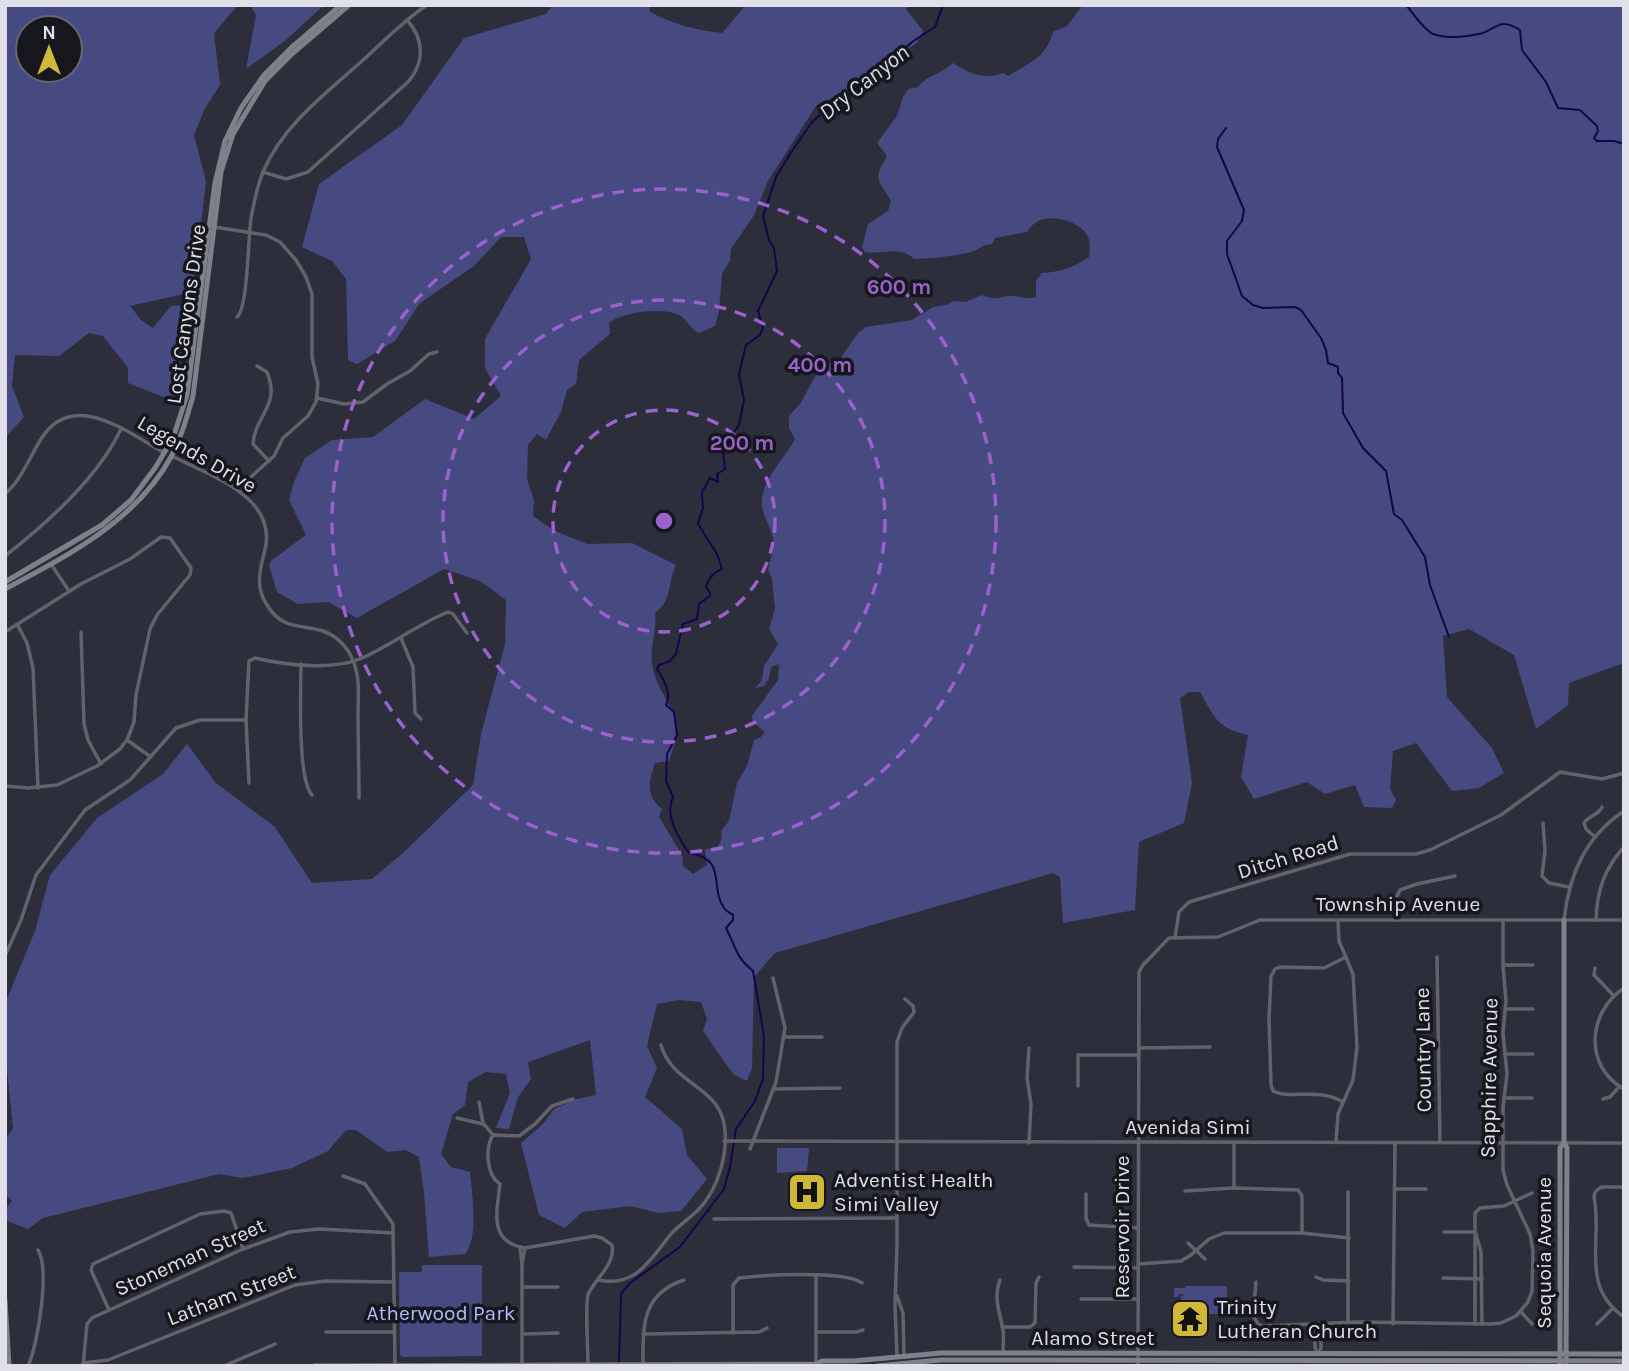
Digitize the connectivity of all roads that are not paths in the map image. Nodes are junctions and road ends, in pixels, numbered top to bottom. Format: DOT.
graph roads {
  1 [pos="341,5"];
  2 [pos="349,5"];
  3 [pos="427,5"];
  4 [pos="407,20"];
  5 [pos="263,172"];
  6 [pos="212,227"];
  7 [pos="250,232"];
  8 [pos="237,317"];
  9 [pos="437,352"];
  10 [pos="257,366"];
  11 [pos="317,398"];
  12 [pos="121,429"];
  13 [pos="164,452"];
  14 [pos="171,456"];
  15 [pos="269,461"];
  16 [pos="242,493"];
  17 [pos="5,494"];
  18 [pos="5,556"];
  19 [pos="48,557"];
  20 [pos="51,565"];
  21 [pos="5,582"];
  22 [pos="5,589"];
  23 [pos="69,591"];
  24 [pos="17,624"];
  25 [pos="5,632"];
  26 [pos="81,632"];
  27 [pos="467,633"];
  28 [pos="401,638"];
  29 [pos="354,662"];
  30 [pos="301,664"];
  31 [pos="421,719"];
  32 [pos="246,720"];
  33 [pos="127,740"];
  34 [pos="151,758"];
  35 [pos="101,764"];
  36 [pos="1624,773"];
  37 [pos="249,783"];
  38 [pos="5,786"];
  39 [pos="38,788"];
  40 [pos="312,795"];
  41 [pos="359,798"];
  42 [pos="1602,807"];
  43 [pos="1624,811"];
  44 [pos="1543,823"];
  45 [pos="1595,837"];
  46 [pos="1624,847"];
  47 [pos="1455,876"];
  48 [pos="1569,887"];
  49 [pos="1338,920"];
  50 [pos="1395,920"];
  51 [pos="1503,920"];
  52 [pos="1564,920"];
  53 [pos="1596,920"];
  54 [pos="1624,920"];
  55 [pos="1175,937"];
  56 [pos="5,956"];
  57 [pos="1346,957"];
  58 [pos="1437,957"];
  59 [pos="1503,965"];
  60 [pos="1533,965"];
  61 [pos="1595,968"];
  62 [pos="773,978"];
  63 [pos="1624,988"];
  64 [pos="1613,995"];
  65 [pos="905,999"];
  66 [pos="1506,1009"];
  67 [pos="1533,1009"];
  68 [pos="783,1037"];
  69 [pos="822,1037"];
  70 [pos="661,1045"];
  71 [pos="1210,1047"];
  72 [pos="1029,1048"];
  73 [pos="1139,1048"];
  74 [pos="1505,1054"];
  75 [pos="1532,1054"];
  76 [pos="1139,1055"];
  77 [pos="1078,1086"];
  78 [pos="1619,1087"];
  79 [pos="840,1088"];
  80 [pos="774,1089"];
  81 [pos="1624,1089"];
  82 [pos="1504,1098"];
  83 [pos="1532,1098"];
  84 [pos="573,1099"];
  85 [pos="1602,1100"];
  86 [pos="479,1102"];
  87 [pos="1343,1102"];
  88 [pos="457,1118"];
  89 [pos="484,1124"];
  90 [pos="493,1135"];
  91 [pos="725,1141"];
  92 [pos="751,1142"];
  93 [pos="1336,1142"];
  94 [pos="1440,1142"];
  95 [pos="1564,1142"];
  96 [pos="897,1143"];
  97 [pos="1029,1143"];
  98 [pos="1138,1143"];
  99 [pos="1234,1143"];
  100 [pos="1395,1143"];
  101 [pos="1503,1143"];
  102 [pos="1624,1143"];
  103 [pos="750,1149"];
  104 [pos="343,1176"];
  105 [pos="1624,1187"];
  106 [pos="1234,1188"];
  107 [pos="1395,1189"];
  108 [pos="1426,1189"];
  109 [pos="1185,1191"];
  110 [pos="1348,1192"];
  111 [pos="1532,1193"];
  112 [pos="1086,1194"];
  113 [pos="1514,1201"];
  114 [pos="897,1218"];
  115 [pos="714,1219"];
  116 [pos="1138,1227"];
  117 [pos="1475,1232"];
  118 [pos="393,1233"];
  119 [pos="1302,1233"];
  120 [pos="1444,1233"];
  121 [pos="1349,1238"];
  122 [pos="1188,1243"];
  123 [pos="522,1248"];
  124 [pos="243,1249"];
  125 [pos="37,1250"];
  126 [pos="1196,1251"];
  127 [pos="1205,1259"];
  128 [pos="1138,1266"];
  129 [pos="1074,1267"];
  130 [pos="816,1275"];
  131 [pos="1039,1277"];
  132 [pos="1316,1277"];
  133 [pos="1443,1278"];
  134 [pos="1475,1279"];
  135 [pos="1482,1279"];
  136 [pos="598,1280"];
  137 [pos="684,1280"];
  138 [pos="1000,1280"];
  139 [pos="1349,1281"];
  140 [pos="394,1282"];
  141 [pos="1256,1282"];
  142 [pos="862,1283"];
  143 [pos="523,1287"];
  144 [pos="558,1287"];
  145 [pos="896,1294"];
  146 [pos="1081,1299"];
  147 [pos="1138,1299"];
  148 [pos="5,1300"];
  149 [pos="1613,1308"];
  150 [pos="109,1310"];
  151 [pos="1521,1312"];
  152 [pos="1624,1317"];
  153 [pos="1348,1323"];
  154 [pos="1315,1324"];
  155 [pos="1321,1324"];
  156 [pos="1392,1324"];
  157 [pos="1475,1324"];
  158 [pos="1482,1324"];
  159 [pos="1532,1324"];
  160 [pos="1597,1324"];
  161 [pos="1002,1327"];
  162 [pos="766,1328"];
  163 [pos="863,1330"];
  164 [pos="326,1332"];
  165 [pos="395,1332"];
  166 [pos="816,1332"];
  167 [pos="558,1333"];
  168 [pos="733,1333"];
  169 [pos="523,1334"];
  170 [pos="643,1334"];
  171 [pos="275,1344"];
  172 [pos="1138,1354"];
  173 [pos="1624,1354"];
  174 [pos="901,1356"];
  175 [pos="1003,1360"];
  176 [pos="1317,1360"];
  177 [pos="1563,1360"];
  178 [pos="1138,1363"];
  179 [pos="1621,1363"];
  180 [pos="83,1364"];
  181 [pos="395,1364"];
  182 [pos="522,1364"];
  183 [pos="588,1364"];
  184 [pos="447,1365"];
  185 [pos="643,1365"];
  186 [pos="817,1365"];
  187 [pos="900,1365"];
  188 [pos="9,1366"];
  189 [pos="28,1366"];
  190 [pos="224,1366"];
  191 [pos="314,1366"];
  192 [pos="877,1366"];
  1 -- 6 [label="street, Lost Canyons Drive"];
  2 -- 6 [label="street, Lost Canyons Drive"];
  3 -- 4 [label="street"];
  4 -- 5 [label="street"];
  4 -- 5 [label="street"];
  5 -- 7 [label="street"];
  6 -- 7 [label="street"];
  6 -- 13 [label="street, Lost Canyons Drive"];
  6 -- 14 [label="street, Lost Canyons Drive"];
  7 -- 8 [label="street"];
  7 -- 11 [label="street"];
  9 -- 11 [label="street"];
  10 -- 15 [label="street"];
  11 -- 15 [label="street"];
  12 -- 13 [label="street, Legends Drive"];
  12 -- 17 [label="street, Legends Drive"];
  12 -- 18 [label="street"];
  13 -- 14 [label="street, Legends Drive"];
  13 -- 19 [label="street, Lost Canyons Drive"];
  14 -- 16 [label="street, Legends Drive"];
  14 -- 20 [label="street, Lost Canyons Drive"];
  15 -- 16 [label="street"];
  16 -- 29 [label="street, Legends Drive"];
  19 -- 20 [label="street"];
  19 -- 21 [label="street, Lost Canyons Drive"];
  20 -- 22 [label="street, Lost Canyons Drive"];
  20 -- 23 [label="street"];
  23 -- 24 [label="street"];
  23 -- 33 [label="street"];
  24 -- 25 [label="street"];
  24 -- 39 [label="street"];
  26 -- 35 [label="street"];
  27 -- 28 [label="street"];
  28 -- 29 [label="street"];
  28 -- 31 [label="street"];
  29 -- 30 [label="street"];
  29 -- 41 [label="street"];
  30 -- 32 [label="street"];
  30 -- 40 [label="street"];
  32 -- 34 [label="street"];
  32 -- 37 [label="street"];
  33 -- 34 [label="street"];
  33 -- 35 [label="street"];
  34 -- 56 [label="street"];
  35 -- 39 [label="street"];
  36 -- 55 [label="street, Ditch Road"];
  38 -- 39 [label="street"];
  42 -- 45 [label="street"];
  43 -- 45 [label="street"];
  44 -- 48 [label="street"];
  45 -- 48 [label="street"];
  46 -- 53 [label="street"];
  47 -- 50 [label="street"];
  48 -- 52 [label="street"];
  49 -- 50 [label="street, Township Avenue"];
  49 -- 55 [label="street, Township Avenue"];
  49 -- 57 [label="street"];
  50 -- 51 [label="street, Township Avenue"];
  51 -- 52 [label="street, Township Avenue"];
  51 -- 59 [label="street, Sapphire Avenue"];
  52 -- 53 [label="street, Township Avenue"];
  52 -- 95 [label="street, Sequoia Avenue"];
  53 -- 54 [label="street, Township Avenue"];
  55 -- 73 [label="street, Reservoir Drive"];
  57 -- 87 [label="street"];
  57 -- 87 [label="street"];
  58 -- 94 [label="street, Country Lane"];
  59 -- 60 [label="street"];
  59 -- 66 [label="street, Sapphire Avenue"];
  61 -- 64 [label="street"];
  62 -- 68 [label="street"];
  63 -- 64 [label="street"];
  64 -- 78 [label="street"];
  65 -- 96 [label="street"];
  66 -- 67 [label="street"];
  66 -- 74 [label="street, Sapphire Avenue"];
  68 -- 69 [label="street"];
  68 -- 80 [label="street"];
  70 -- 91 [label="street"];
  71 -- 73 [label="street"];
  72 -- 97 [label="street"];
  73 -- 76 [label="street, Reservoir Drive"];
  74 -- 75 [label="street"];
  74 -- 82 [label="street, Sapphire Avenue"];
  76 -- 77 [label="street"];
  76 -- 98 [label="street, Reservoir Drive"];
  78 -- 81 [label="street"];
  78 -- 85 [label="street"];
  79 -- 80 [label="street"];
  80 -- 92 [label="street"];
  82 -- 83 [label="street"];
  82 -- 101 [label="street, Sapphire Avenue"];
  84 -- 90 [label="street"];
  86 -- 89 [label="street"];
  87 -- 93 [label="street"];
  88 -- 89 [label="street"];
  89 -- 90 [label="street"];
  90 -- 123 [label="street"];
  91 -- 92 [label="street, Avenida Simi"];
  91 -- 136 [label="street"];
  92 -- 96 [label="street, Avenida Simi"];
  92 -- 103 [label="street"];
  93 -- 99 [label="street, Avenida Simi"];
  93 -- 100 [label="street, Avenida Simi"];
  94 -- 100 [label="street, Avenida Simi"];
  94 -- 101 [label="street, Avenida Simi"];
  95 -- 101 [label="street, Avenida Simi"];
  95 -- 102 [label="street, Avenida Simi"];
  95 -- 177 [label="street, Sequoia Avenue"];
  96 -- 97 [label="street, Avenida Simi"];
  96 -- 114 [label="street"];
  97 -- 98 [label="street, Avenida Simi"];
  98 -- 99 [label="street, Avenida Simi"];
  98 -- 116 [label="street, Reservoir Drive"];
  99 -- 106 [label="street"];
  100 -- 107 [label="street"];
  101 -- 113 [label="street, Sapphire Avenue"];
  104 -- 118 [label="street"];
  105 -- 149 [label="street"];
  106 -- 109 [label="street"];
  106 -- 119 [label="street"];
  107 -- 108 [label="street"];
  107 -- 156 [label="street"];
  110 -- 121 [label="street"];
  111 -- 113 [label="street"];
  112 -- 116 [label="street"];
  113 -- 117 [label="street"];
  113 -- 151 [label="street, Sapphire Avenue"];
  114 -- 115 [label="street"];
  114 -- 145 [label="street"];
  116 -- 128 [label="street, Reservoir Drive"];
  117 -- 120 [label="street"];
  117 -- 134 [label="street"];
  117 -- 135 [label="street"];
  118 -- 124 [label="street, Stoneman Street"];
  118 -- 140 [label="street"];
  119 -- 121 [label="street"];
  119 -- 126 [label="street"];
  121 -- 139 [label="street"];
  122 -- 126 [label="street"];
  123 -- 136 [label="street"];
  123 -- 143 [label="street"];
  124 -- 150 [label="street, Stoneman Street"];
  124 -- 150 [label="street"];
  125 -- 189 [label="street"];
  126 -- 127 [label="street"];
  126 -- 128 [label="street"];
  128 -- 129 [label="street"];
  128 -- 147 [label="street, Reservoir Drive"];
  130 -- 142 [label="street"];
  130 -- 166 [label="street"];
  130 -- 168 [label="street"];
  131 -- 161 [label="street"];
  132 -- 139 [label="street"];
  133 -- 134 [label="street"];
  134 -- 135 [label="street"];
  134 -- 157 [label="street"];
  135 -- 158 [label="street"];
  136 -- 183 [label="street"];
  137 -- 170 [label="street"];
  138 -- 161 [label="street"];
  139 -- 153 [label="street"];
  140 -- 165 [label="street"];
  140 -- 180 [label="street, Latham Street"];
  141 -- 154 [label="street"];
  143 -- 144 [label="street"];
  143 -- 169 [label="street"];
  145 -- 174 [label="street"];
  145 -- 174 [label="street"];
  146 -- 147 [label="street"];
  147 -- 172 [label="street, Reservoir Drive"];
  148 -- 188 [label="street"];
  149 -- 152 [label="street"];
  149 -- 160 [label="street"];
  150 -- 180 [label="street, Stoneman Street"];
  151 -- 158 [label="street"];
  151 -- 159 [label="street"];
  153 -- 155 [label="street"];
  153 -- 156 [label="street"];
  154 -- 155 [label="street"];
  154 -- 176 [label="street"];
  155 -- 176 [label="street"];
  156 -- 157 [label="street"];
  157 -- 158 [label="street"];
  161 -- 175 [label="street"];
  162 -- 168 [label="street"];
  163 -- 166 [label="street"];
  164 -- 165 [label="street"];
  165 -- 181 [label="street"];
  166 -- 186 [label="street"];
  167 -- 169 [label="street"];
  168 -- 170 [label="street"];
  169 -- 182 [label="street"];
  170 -- 185 [label="street"];
  171 -- 190 [label="street"];
  172 -- 175 [label="street, Alamo Street"];
  172 -- 176 [label="street, Alamo Street"];
  172 -- 178 [label="street, Reservoir Drive"];
  173 -- 177 [label="street, Alamo Street"];
  174 -- 175 [label="street, Alamo Street"];
  174 -- 186 [label="street, Alamo Street"];
  174 -- 187 [label="street"];
  175 -- 178 [label="street, Alamo Street"];
  175 -- 187 [label="street, Alamo Street"];
  176 -- 177 [label="street, Alamo Street"];
  176 -- 178 [label="street, Alamo Street"];
  177 -- 179 [label="street, Alamo Street"];
  181 -- 184 [label="street, Alamo Street"];
  181 -- 191 [label="street, Alamo Street"];
  182 -- 183 [label="street, Alamo Street"];
  182 -- 184 [label="street, Alamo Street"];
  183 -- 185 [label="street, Alamo Street"];
  185 -- 186 [label="street, Alamo Street"];
  187 -- 192 [label="street, Alamo Street"];
}
